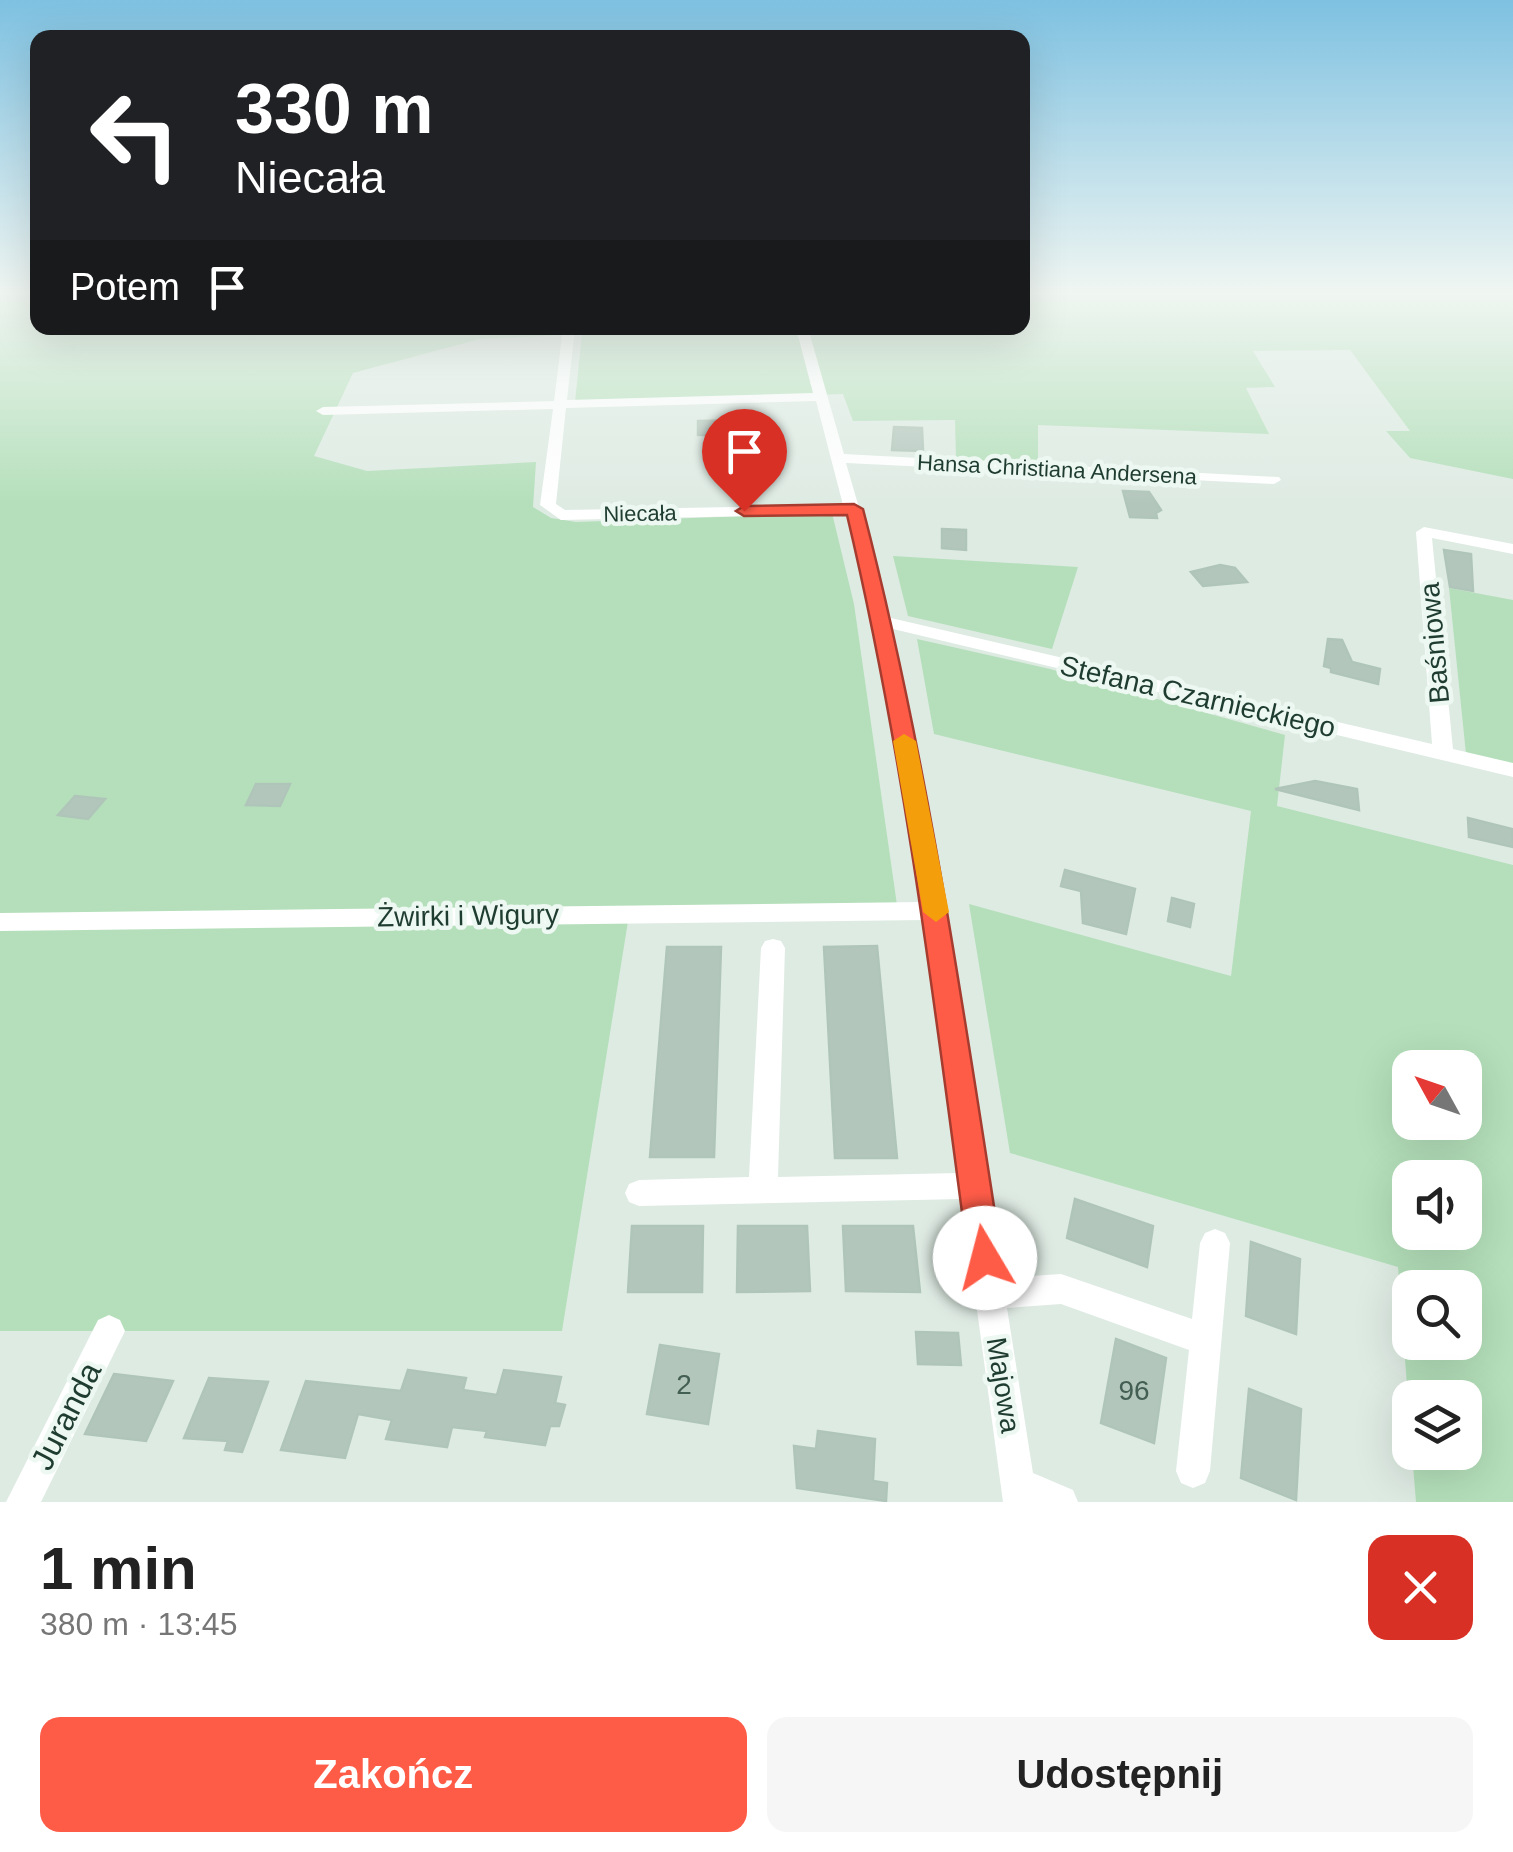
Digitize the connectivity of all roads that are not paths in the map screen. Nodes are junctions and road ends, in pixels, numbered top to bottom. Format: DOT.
graph roads {
  1 [pos="565,364"];
  2 [pos="812,364"];
  3 [pos="821,397"];
  4 [pos="560,406"];
  5 [pos="323,411"];
  6 [pos="840,458"];
  7 [pos="1274,480"];
  8 [pos="854,509"];
  9 [pos="1513,549"];
  10 [pos="882,621"];
  11 [pos="1443,754"];
  12 [pos="1513,770"];
  13 [pos="936,911"];
  14 [pos="0,922"];
  15 [pos="773,948"];
  16 [pos="974,1186"];
  17 [pos="764,1191"];
  18 [pos="639,1194"];
  19 [pos="1216,1243"];
  20 [pos="991,1294"];
  21 [pos="109,1331"];
  22 [pos="1206,1340"];
  23 [pos="1193,1472"];
  24 [pos="1020,1493"];
  25 [pos="23,1502"];
  26 [pos="1060,1502"];
  1 -- 4 [label="street"];
  2 -- 3 [label="street, Majowa"];
  3 -- 4 [label="street"];
  3 -- 6 [label="street, Majowa"];
  4 -- 5 [label="street"];
  4 -- 8 [label="street, Niecała"];
  6 -- 7 [label="street, Hansa Christiana Andersena"];
  6 -- 8 [label="street, Majowa"];
  8 -- 10 [label="street, Majowa"];
  9 -- 11 [label="street, Baśniowa"];
  10 -- 11 [label="street, Stefana Czarnieckiego"];
  10 -- 13 [label="street, Majowa"];
  11 -- 12 [label="street, Stefana Czarnieckiego"];
  13 -- 14 [label="street, Żwirki i Wigury"];
  13 -- 16 [label="street, Majowa"];
  15 -- 17 [label="street"];
  16 -- 17 [label="street"];
  16 -- 20 [label="street, Majowa"];
  17 -- 18 [label="street"];
  19 -- 22 [label="street"];
  20 -- 22 [label="street"];
  20 -- 24 [label="street, Majowa"];
  21 -- 25 [label="street, Juranda"];
  22 -- 23 [label="street"];
  24 -- 26 [label="street"];
}
